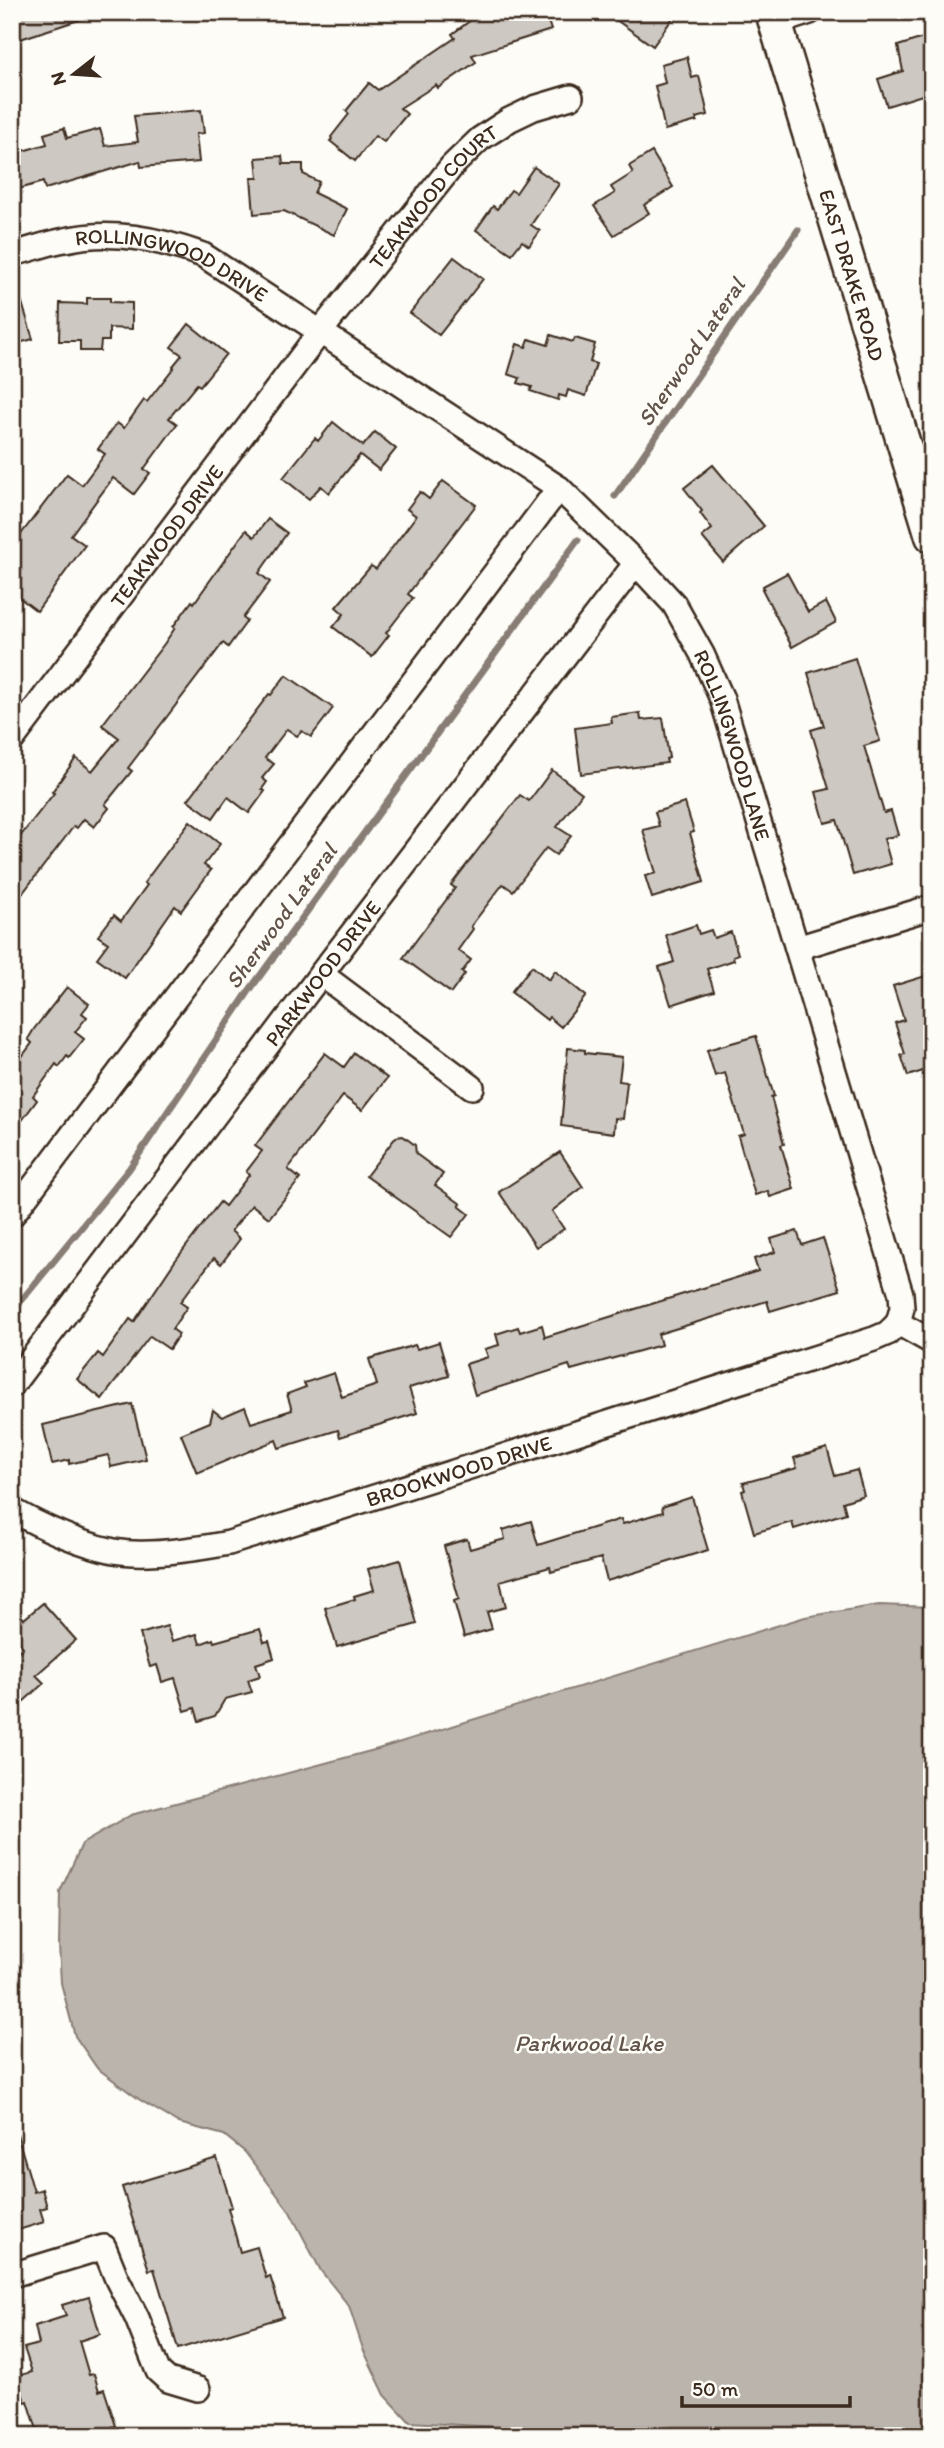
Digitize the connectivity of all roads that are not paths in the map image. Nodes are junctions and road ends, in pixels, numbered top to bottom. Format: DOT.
graph roads {
  1 [pos="810,12"];
  2 [pos="774,18"];
  3 [pos="571,97"];
  4 [pos="12,254"];
  5 [pos="320,332"];
  6 [pos="559,488"];
  7 [pos="932,536"];
  8 [pos="636,563"];
  9 [pos="12,740"];
  10 [pos="932,907"];
  11 [pos="797,948"];
  12 [pos="321,974"];
  13 [pos="472,1087"];
  14 [pos="12,1215"];
  15 [pos="898,1323"];
  16 [pos="932,1342"];
  17 [pos="12,1385"];
  18 [pos="12,1510"];
  19 [pos="12,2275"];
  20 [pos="198,2389"];
  1 -- 2 [label="street"];
  2 -- 7 [label="main road, EAST DRAKE ROAD"];
  3 -- 5 [label="street, TEAKWOOD COURT"];
  4 -- 5 [label="street, ROLLINGWOOD DRIVE"];
  5 -- 6 [label="street, ROLLINGWOOD LANE"];
  5 -- 9 [label="street, TEAKWOOD DRIVE"];
  6 -- 8 [label="street, ROLLINGWOOD LANE"];
  6 -- 14 [label="street"];
  8 -- 11 [label="street, ROLLINGWOOD LANE"];
  8 -- 12 [label="street, PARKWOOD DRIVE"];
  10 -- 11 [label="street"];
  11 -- 15 [label="street, ROLLINGWOOD LANE"];
  12 -- 13 [label="street"];
  12 -- 17 [label="street, PARKWOOD DRIVE"];
  15 -- 16 [label="street"];
  15 -- 18 [label="street, BROOKWOOD DRIVE"];
  19 -- 20 [label="street"];
}
